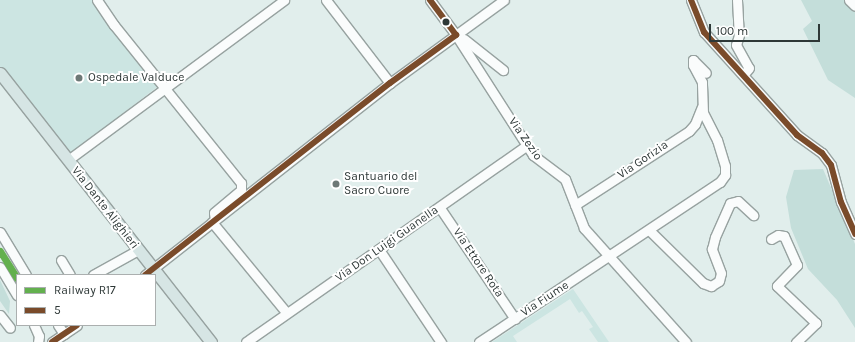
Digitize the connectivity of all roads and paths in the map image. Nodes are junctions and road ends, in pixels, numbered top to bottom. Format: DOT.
graph roads {
  1 [pos="97,0"];
  2 [pos="284,0"];
  3 [pos="326,0"];
  4 [pos="504,0"];
  5 [pos="691,0"];
  6 [pos="737,0"];
  7 [pos="849,0"];
  8 [pos="434,2"];
  9 [pos="855,6"];
  10 [pos="458,34"];
  11 [pos="503,70"];
  12 [pos="0,73"];
  13 [pos="706,73"];
  14 [pos="744,74"];
  15 [pos="390,83"];
  16 [pos="164,88"];
  17 [pos="702,107"];
  18 [pos="527,146"];
  19 [pos="68,160"];
  20 [pos="720,182"];
  21 [pos="575,205"];
  22 [pos="440,208"];
  23 [pos="752,215"];
  24 [pos="214,221"];
  25 [pos="649,230"];
  26 [pos="0,232"];
  27 [pos="855,234"];
  28 [pos="771,239"];
  29 [pos="138,250"];
  30 [pos="380,251"];
  31 [pos="610,256"];
  32 [pos="61,260"];
  33 [pos="0,267"];
  34 [pos="149,272"];
  35 [pos="25,274"];
  36 [pos="69,274"];
  37 [pos="95,274"];
  38 [pos="156,280"];
  39 [pos="16,293"];
  40 [pos="286,312"];
  41 [pos="0,315"];
  42 [pos="515,319"];
  43 [pos="59,326"];
  44 [pos="76,326"];
  45 [pos="10,328"];
  46 [pos="64,334"];
  47 [pos="684,341"];
  48 [pos="52,342"];
  49 [pos="212,342"];
  50 [pos="246,342"];
  51 [pos="441,342"];
  52 [pos="479,342"];
  53 [pos="796,342"];
  1 -- 16 [label="street"];
  2 -- 16 [label="street"];
  3 -- 15 [label="street"];
  4 -- 10 [label="street"];
  5 -- 14 [label="street"];
  6 -- 14 [label="street"];
  7 -- 9 [label="street"];
  8 -- 10 [label="street, Via Zezio"];
  10 -- 11 [label="street"];
  10 -- 15 [label="street"];
  10 -- 18 [label="street, Via Zezio"];
  12 -- 19 [label="main road, Via Dante Alighieri"];
  13 -- 17 [label="street, Via Gorizia"];
  14 -- 27 [label="street"];
  15 -- 24 [label="street"];
  16 -- 19 [label="street"];
  16 -- 24 [label="street"];
  17 -- 20 [label="street, Via Gorizia"];
  17 -- 21 [label="street, Via Gorizia"];
  18 -- 21 [label="street, Via Zezio"];
  18 -- 22 [label="street, Via Don Luigi Guanella"];
  19 -- 29 [label="main road, Via Dante Alighieri"];
  20 -- 25 [label="street, Via Fiume"];
  21 -- 31 [label="street, Via Zezio"];
  22 -- 30 [label="street, Via Don Luigi Guanella"];
  22 -- 42 [label="street, Via Ettore Rota"];
  23 -- 25 [label="street"];
  24 -- 34 [label="street"];
  24 -- 40 [label="street"];
  25 -- 31 [label="street, Via Fiume"];
  26 -- 35 [label="street"];
  28 -- 53 [label="street"];
  29 -- 34 [label="main road, Via Dante Alighieri"];
  29 -- 37 [label="street"];
  30 -- 40 [label="street, Via Don Luigi Guanella"];
  30 -- 51 [label="street"];
  31 -- 42 [label="street, Via Fiume"];
  31 -- 47 [label="street, Via Zezio"];
  32 -- 36 [label="street"];
  33 -- 39 [label="street"];
  38 -- 49 [label="main road, Via Dante Alighieri"];
  40 -- 50 [label="street, Via Don Luigi Guanella"];
  41 -- 45 [label="street"];
  42 -- 52 [label="street, Via Fiume"];
  43 -- 46 [label="street"];
  44 -- 46 [label="street"];
  46 -- 48 [label="street"];
}
